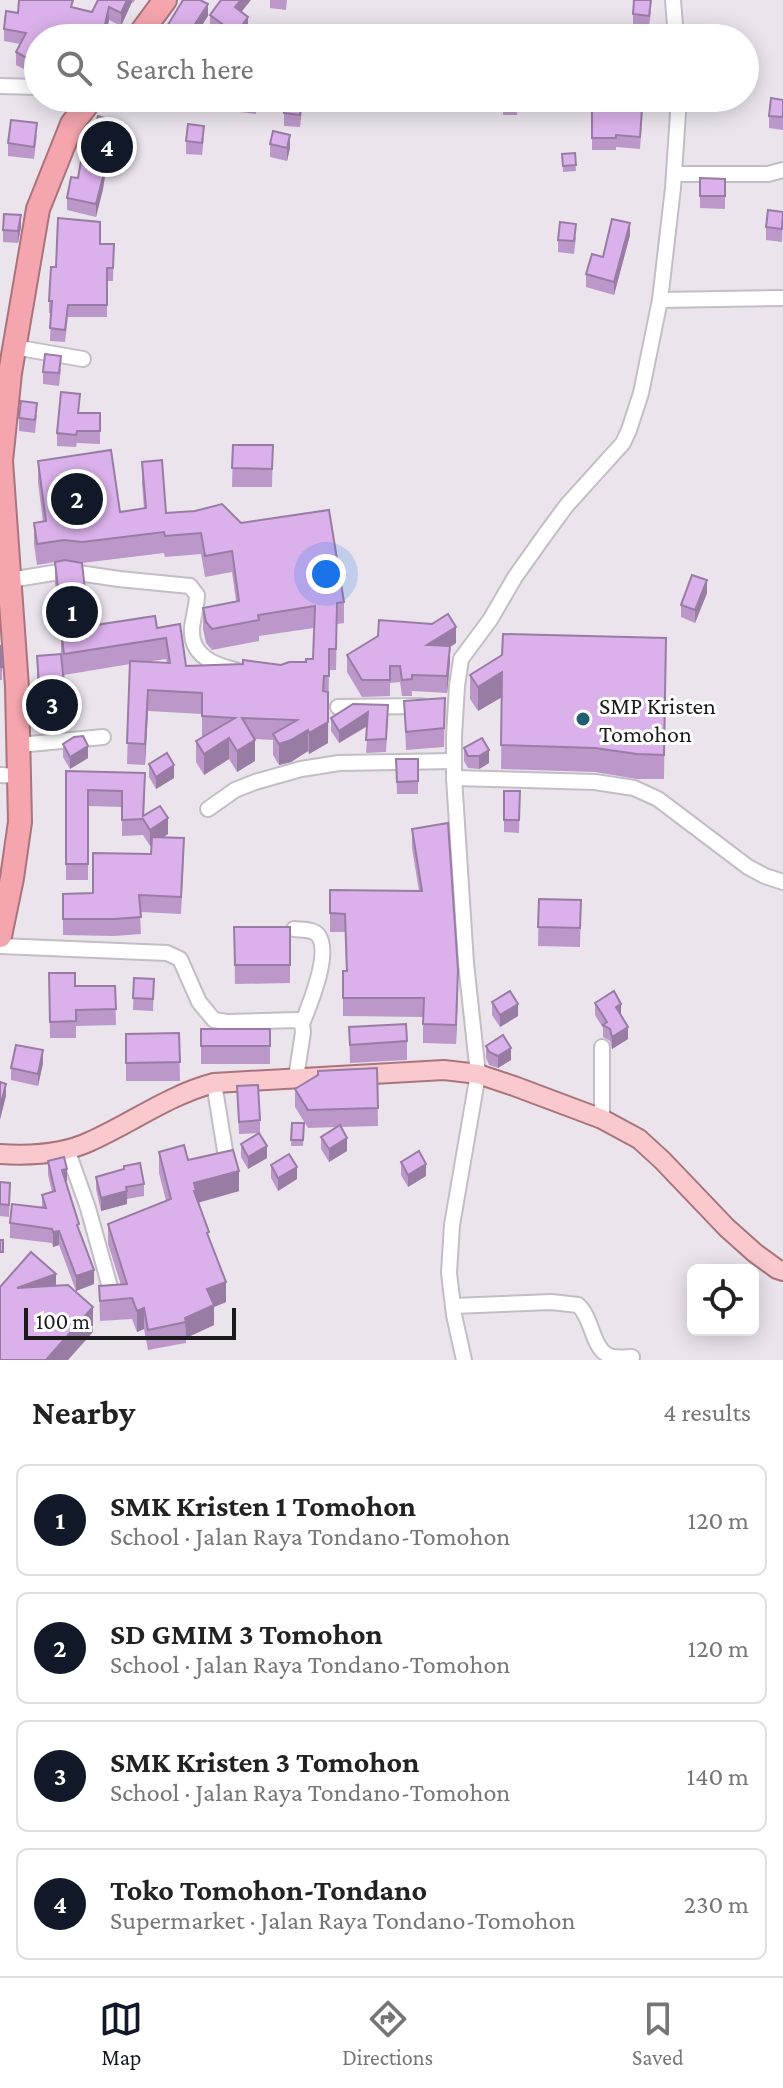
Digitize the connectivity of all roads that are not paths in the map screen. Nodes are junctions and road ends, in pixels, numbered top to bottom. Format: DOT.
graph roads {
  1 [pos="165,0"];
  2 [pos="673,0"];
  3 [pos="147,24"];
  4 [pos="675,24"];
  5 [pos="0,86"];
  6 [pos="24,87"];
  7 [pos="81,112"];
  8 [pos="678,112"];
  9 [pos="783,170"];
  10 [pos="675,174"];
  11 [pos="783,298"];
  12 [pos="660,300"];
  13 [pos="14,347"];
  14 [pos="83,359"];
  15 [pos="0,461"];
  16 [pos="10,580"];
  17 [pos="245,671"];
  18 [pos="456,705"];
  19 [pos="338,707"];
  20 [pos="103,737"];
  21 [pos="19,745"];
  22 [pos="454,761"];
  23 [pos="10,776"];
  24 [pos="454,778"];
  25 [pos="208,809"];
  26 [pos="783,882"];
  27 [pos="294,929"];
  28 [pos="0,936"];
  29 [pos="0,946"];
  30 [pos="302,1024"];
  31 [pos="602,1047"];
  32 [pos="478,1074"];
  33 [pos="296,1078"];
  34 [pos="214,1083"];
  35 [pos="602,1119"];
  36 [pos="67,1149"];
  37 [pos="0,1154"];
  38 [pos="227,1163"];
  39 [pos="783,1271"];
  40 [pos="111,1291"];
  41 [pos="453,1306"];
  42 [pos="632,1357"];
  43 [pos="464,1360"];
  1 -- 3 [label="highway"];
  2 -- 4 [label="street"];
  5 -- 6 [label="street"];
  7 -- 13 [label="highway"];
  8 -- 10 [label="street"];
  9 -- 10 [label="street"];
  10 -- 12 [label="street"];
  11 -- 12 [label="street"];
  12 -- 18 [label="street"];
  13 -- 14 [label="street"];
  13 -- 15 [label="highway"];
  15 -- 16 [label="highway"];
  16 -- 17 [label="street"];
  16 -- 21 [label="highway"];
  18 -- 19 [label="street"];
  18 -- 22 [label="street"];
  20 -- 21 [label="street"];
  21 -- 23 [label="highway"];
  22 -- 24 [label="street"];
  22 -- 25 [label="street"];
  23 -- 28 [label="highway"];
  24 -- 26 [label="street"];
  24 -- 32 [label="street"];
  27 -- 30 [label="street"];
  29 -- 30 [label="street"];
  30 -- 33 [label="street"];
  31 -- 35 [label="street"];
  32 -- 33 [label="main road"];
  32 -- 35 [label="main road"];
  32 -- 41 [label="street"];
  33 -- 34 [label="main road"];
  34 -- 36 [label="main road"];
  34 -- 38 [label="street"];
  35 -- 39 [label="main road"];
  36 -- 37 [label="main road"];
  36 -- 40 [label="street"];
  41 -- 42 [label="street"];
  41 -- 43 [label="street"];
}
